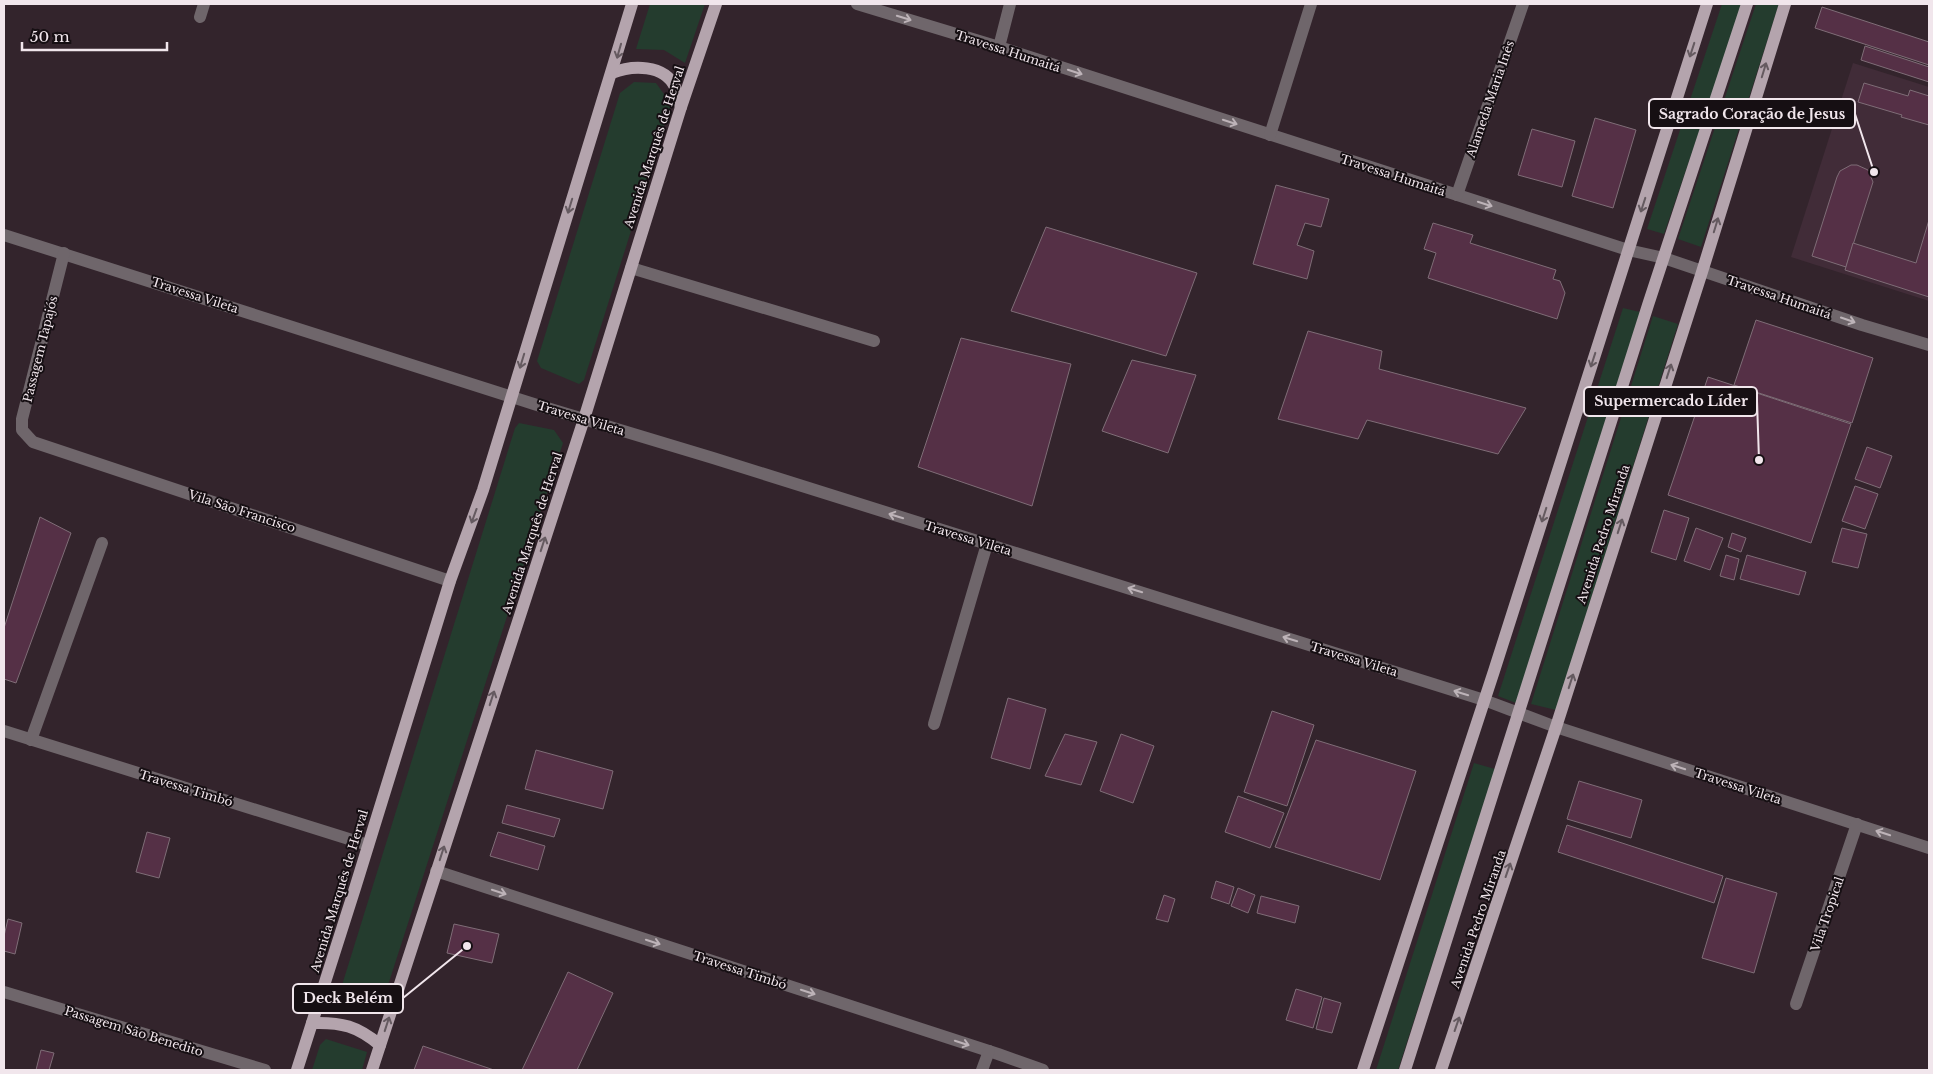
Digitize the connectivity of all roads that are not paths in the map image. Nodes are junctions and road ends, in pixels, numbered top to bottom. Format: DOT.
graph roads {
  1 [pos="204,4"];
  2 [pos="632,4"];
  3 [pos="716,4"];
  4 [pos="857,4"];
  5 [pos="1010,4"];
  6 [pos="1312,4"];
  7 [pos="1523,4"];
  8 [pos="1707,4"];
  9 [pos="1748,4"];
  10 [pos="1785,4"];
  11 [pos="200,17"];
  12 [pos="999,48"];
  13 [pos="612,73"];
  14 [pos="681,106"];
  15 [pos="1270,135"];
  16 [pos="1456,195"];
  17 [pos="4,235"];
  18 [pos="1628,250"];
  19 [pos="64,253"];
  20 [pos="1664,258"];
  21 [pos="631,268"];
  22 [pos="1702,272"];
  23 [pos="874,341"];
  24 [pos="1929,345"];
  25 [pos="511,395"];
  26 [pos="584,419"];
  27 [pos="33,442"];
  28 [pos="102,543"];
  29 [pos="987,544"];
  30 [pos="450,581"];
  31 [pos="1484,700"];
  32 [pos="1518,714"];
  33 [pos="934,724"];
  34 [pos="1556,728"];
  35 [pos="4,732"];
  36 [pos="31,740"];
  37 [pos="1857,824"];
  38 [pos="368,845"];
  39 [pos="1929,848"];
  40 [pos="436,871"];
  41 [pos="4,992"];
  42 [pos="1796,1004"];
  43 [pos="312,1023"];
  44 [pos="380,1045"];
  45 [pos="988,1051"];
  46 [pos="265,1070"];
  47 [pos="296,1070"];
  48 [pos="372,1070"];
  49 [pos="982,1070"];
  50 [pos="1043,1070"];
  51 [pos="1363,1070"];
  52 [pos="1405,1070"];
  53 [pos="1441,1070"];
  1 -- 11 [label="street"];
  2 -- 13 [label="main road, Avenida Marquês de Herval, one-way"];
  3 -- 14 [label="main road, Avenida Marquês de Herval"];
  4 -- 12 [label="street, Travessa Humaitá, one-way"];
  5 -- 12 [label="street"];
  6 -- 15 [label="street"];
  7 -- 16 [label="street, Alameda Maria Inês"];
  8 -- 18 [label="main road, one-way"];
  9 -- 20 [label="main road, Avenida Pedro Miranda"];
  22 -- 10 [label="main road, Avenida Pedro Miranda, one-way"];
  12 -- 15 [label="street, Travessa Humaitá, one-way"];
  13 -- 14 [label="main road"];
  13 -- 25 [label="main road, Avenida Marquês de Herval, one-way"];
  14 -- 21 [label="main road, Avenida Marquês de Herval"];
  15 -- 16 [label="street, Travessa Humaitá"];
  16 -- 18 [label="street, Travessa Humaitá, one-way"];
  17 -- 19 [label="street, Travessa Vileta"];
  18 -- 20 [label="street, Travessa Humaitá"];
  18 -- 31 [label="main road, one-way"];
  19 -- 25 [label="street, Travessa Vileta"];
  19 -- 27 [label="street, Passagem Tapajós"];
  20 -- 22 [label="street, Travessa Humaitá"];
  20 -- 32 [label="main road, Avenida Pedro Miranda"];
  21 -- 23 [label="street"];
  21 -- 26 [label="main road, Avenida Marquês de Herval"];
  22 -- 24 [label="street, Travessa Humaitá, one-way"];
  34 -- 22 [label="main road, Avenida Pedro Miranda, one-way"];
  25 -- 26 [label="street, Travessa Vileta"];
  25 -- 30 [label="main road, Avenida Marquês de Herval, one-way"];
  29 -- 26 [label="street, Travessa Vileta, one-way"];
  40 -- 26 [label="main road, Avenida Marquês de Herval, one-way"];
  27 -- 30 [label="street, Vila São Francisco"];
  28 -- 36 [label="street"];
  31 -- 29 [label="street, Travessa Vileta, one-way"];
  29 -- 33 [label="street"];
  30 -- 38 [label="main road, Avenida Marquês de Herval"];
  31 -- 32 [label="street, Travessa Vileta"];
  31 -- 51 [label="main road"];
  32 -- 34 [label="street, Travessa Vileta"];
  32 -- 52 [label="main road, Avenida Pedro Miranda"];
  37 -- 34 [label="street, Travessa Vileta, one-way"];
  53 -- 34 [label="main road, Avenida Pedro Miranda, one-way"];
  35 -- 36 [label="street, Travessa Timbó"];
  36 -- 38 [label="street, Travessa Timbó"];
  39 -- 37 [label="street, Travessa Vileta, one-way"];
  37 -- 42 [label="street, Vila Tropical"];
  38 -- 43 [label="main road, Avenida Marquês de Herval"];
  44 -- 40 [label="main road, Avenida Marquês de Herval, one-way"];
  40 -- 45 [label="street, Travessa Timbó, one-way"];
  41 -- 46 [label="street, Passagem São Benedito"];
  43 -- 44 [label="main road"];
  43 -- 47 [label="main road, Avenida Marquês de Herval"];
  44 -- 48 [label="main road, Avenida Marquês de Herval"];
  45 -- 49 [label="street"];
  45 -- 50 [label="street, Travessa Timbó"];
}
